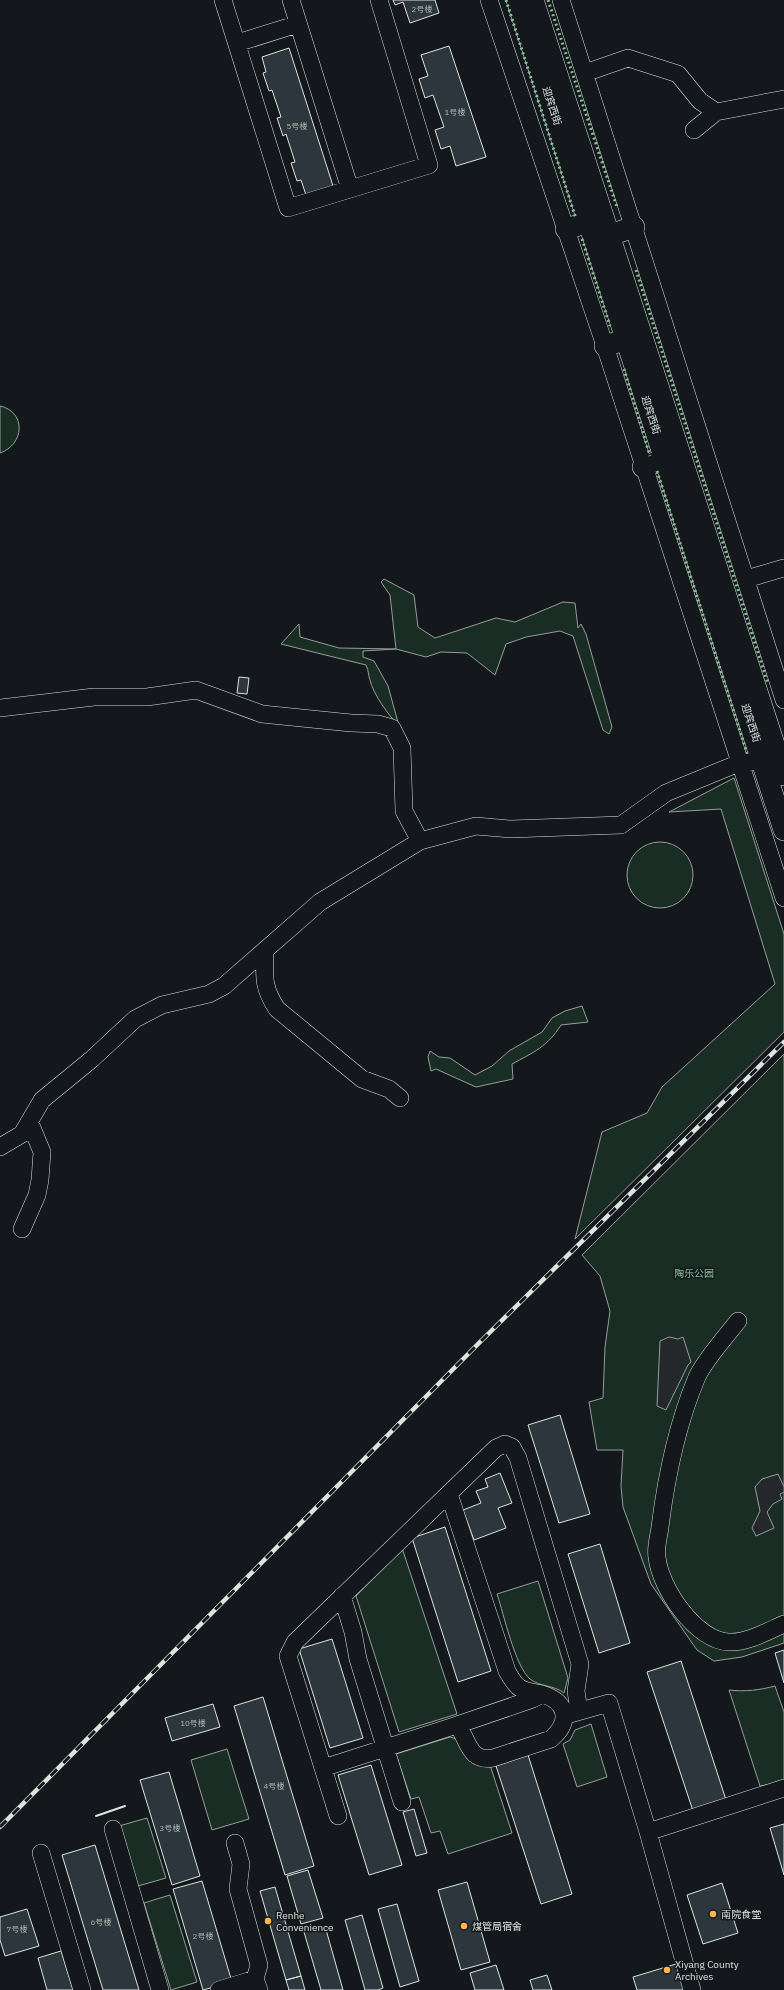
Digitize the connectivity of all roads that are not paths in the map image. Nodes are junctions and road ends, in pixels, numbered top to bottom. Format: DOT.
graph roads {
  1 [pos="223,0"];
  2 [pos="291,0"];
  3 [pos="378,0"];
  4 [pos="489,0"];
  5 [pos="517,0"];
  6 [pos="533,0"];
  7 [pos="561,0"];
  8 [pos="298,24"];
  9 [pos="237,43"];
  10 [pos="585,73"];
  11 [pos="784,99"];
  12 [pos="716,112"];
  13 [pos="694,130"];
  14 [pos="350,189"];
  15 [pos="589,222"];
  16 [pos="634,227"];
  17 [pos="566,229"];
  18 [pos="610,235"];
  19 [pos="627,339"];
  20 [pos="605,346"];
  21 [pos="665,459"];
  22 [pos="643,468"];
  23 [pos="784,568"];
  24 [pos="746,579"];
  25 [pos="784,700"];
  26 [pos="0,708"];
  27 [pos="739,763"];
  28 [pos="778,766"];
  29 [pos="784,830"];
  30 [pos="420,841"];
  31 [pos="784,898"];
  32 [pos="265,952"];
  33 [pos="400,1098"];
  34 [pos="30,1123"];
  35 [pos="0,1147"];
  36 [pos="22,1229"];
  37 [pos="738,1321"];
  38 [pos="449,1494"];
  39 [pos="342,1596"];
  40 [pos="784,1624"];
  41 [pos="542,1694"];
  42 [pos="572,1713"];
  43 [pos="457,1725"];
  44 [pos="386,1748"];
  45 [pos="323,1768"];
  46 [pos="784,1788"];
  47 [pos="402,1802"];
  48 [pos="338,1816"];
  49 [pos="113,1830"];
  50 [pos="648,1832"];
  51 [pos="235,1843"];
  52 [pos="42,1853"];
  53 [pos="257,1984"];
  54 [pos="82,1990"];
  55 [pos="160,1990"];
  56 [pos="219,1990"];
  57 [pos="692,1990"];
  58 [pos="700,1990"];
  1 -- 9 [label="street"];
  2 -- 8 [label="street"];
  3 -- 14 [label="street"];
  4 -- 17 [label="street"];
  5 -- 15 [label="main road, 迎宾西街"];
  6 -- 18 [label="main road, 迎宾西街"];
  7 -- 10 [label="street"];
  8 -- 9 [label="street"];
  8 -- 14 [label="street"];
  9 -- 14 [label="street"];
  10 -- 12 [label="street"];
  10 -- 16 [label="street"];
  11 -- 12 [label="street"];
  12 -- 13 [label="street"];
  15 -- 17 [label="main road"];
  15 -- 19 [label="main road, 迎宾西街"];
  16 -- 18 [label="main road"];
  16 -- 24 [label="street"];
  17 -- 20 [label="street"];
  18 -- 28 [label="main road, 迎宾西街"];
  19 -- 20 [label="main road"];
  19 -- 21 [label="main road, 迎宾西街"];
  20 -- 22 [label="street"];
  21 -- 22 [label="main road"];
  21 -- 28 [label="main road, 迎宾西街"];
  22 -- 27 [label="street"];
  23 -- 24 [label="street"];
  24 -- 25 [label="street"];
  26 -- 30 [label="street"];
  27 -- 28 [label="street"];
  27 -- 30 [label="street"];
  27 -- 31 [label="street"];
  28 -- 29 [label="main road, 迎宾西街"];
  30 -- 32 [label="street"];
  32 -- 33 [label="street"];
  32 -- 34 [label="street"];
  34 -- 35 [label="street"];
  34 -- 36 [label="street"];
  37 -- 40 [label="street"];
  38 -- 39 [label="street"];
  38 -- 41 [label="street"];
  38 -- 42 [label="street"];
  39 -- 44 [label="street"];
  39 -- 45 [label="street"];
  41 -- 42 [label="street"];
  41 -- 43 [label="street"];
  42 -- 43 [label="street"];
  42 -- 50 [label="street"];
  43 -- 44 [label="street"];
  44 -- 45 [label="street"];
  44 -- 47 [label="street"];
  45 -- 48 [label="street"];
  46 -- 50 [label="street"];
  49 -- 55 [label="street"];
  50 -- 57 [label="street"];
  50 -- 58 [label="street"];
  51 -- 53 [label="street"];
  52 -- 54 [label="street"];
  53 -- 56 [label="street"];
}
